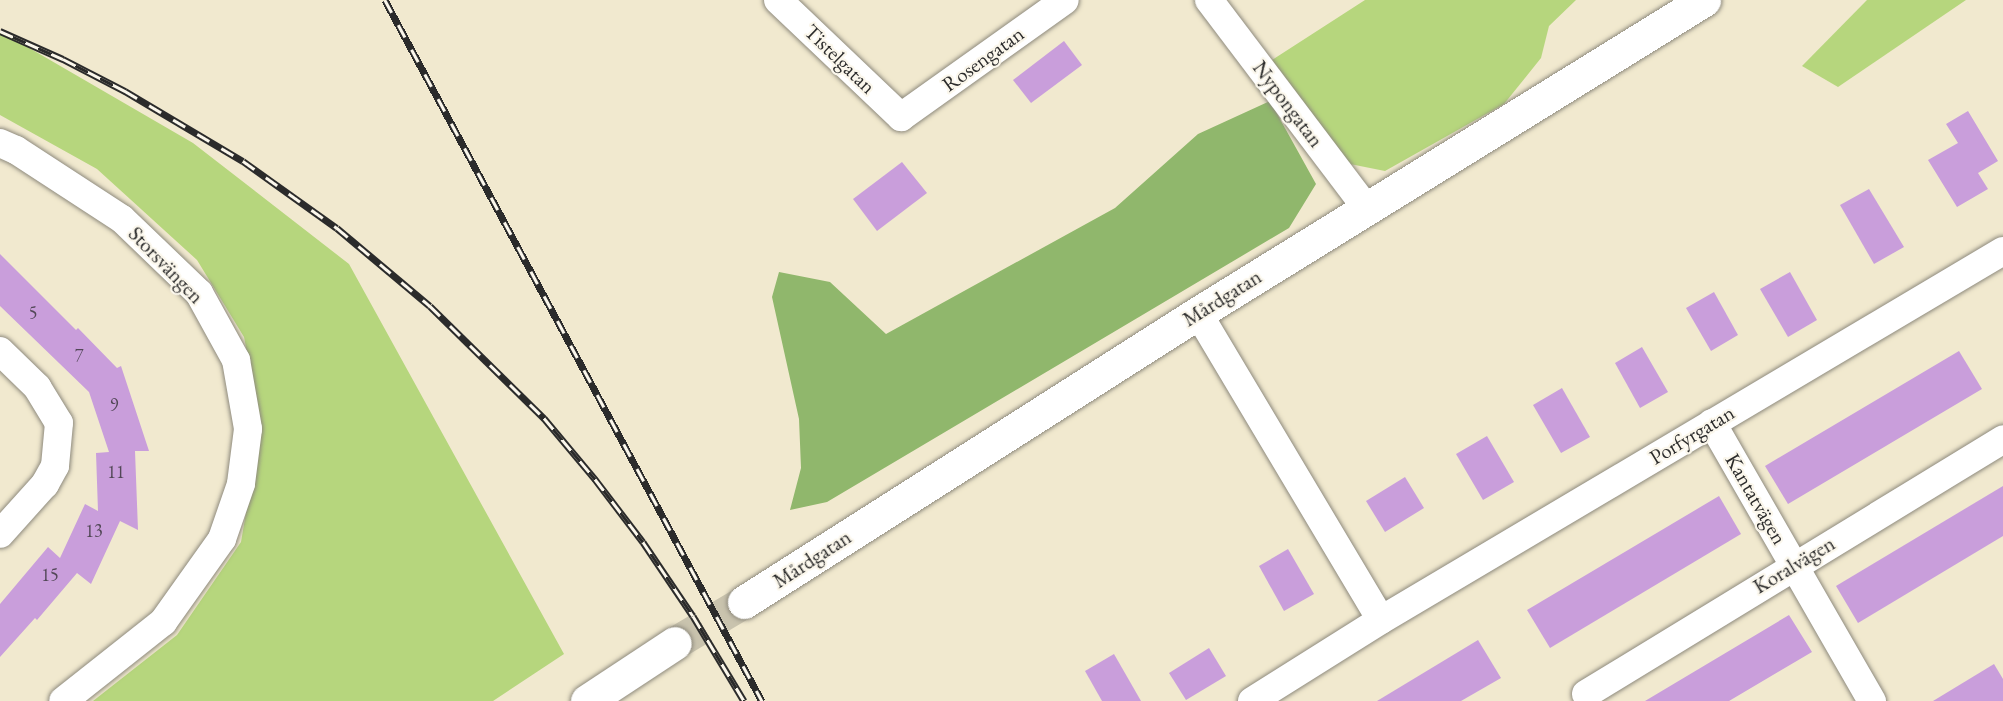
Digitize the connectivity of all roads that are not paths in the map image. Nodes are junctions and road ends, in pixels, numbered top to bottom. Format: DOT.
graph roads {
  1 [pos="778,0"];
  2 [pos="1065,0"];
  3 [pos="1209,0"];
  4 [pos="1704,0"];
  5 [pos="902,117"];
  6 [pos="0,142"];
  7 [pos="1367,209"];
  8 [pos="2003,251"];
  9 [pos="1198,313"];
  10 [pos="0,351"];
  11 [pos="1712,423"];
  12 [pos="2003,439"];
  13 [pos="0,534"];
  14 [pos="1794,564"];
  15 [pos="744,602"];
  16 [pos="1381,620"];
  17 [pos="675,643"];
  18 [pos="1586,693"];
  19 [pos="63,701"];
  20 [pos="587,701"];
  21 [pos="1252,701"];
  22 [pos="1872,701"];
  1 -- 5 [label="street, Tistelgatan"];
  2 -- 5 [label="street, Rosengatan"];
  3 -- 7 [label="street, Nypongatan"];
  4 -- 7 [label="street, Mårdgatan"];
  6 -- 19 [label="street, Storsvängen"];
  7 -- 9 [label="street, Mårdgatan"];
  8 -- 11 [label="street, Porfyrgatan"];
  9 -- 15 [label="street, Mårdgatan"];
  9 -- 16 [label="street"];
  10 -- 13 [label="street"];
  11 -- 14 [label="street, Kantatvägen"];
  11 -- 16 [label="street, Porfyrgatan"];
  12 -- 14 [label="street, Koralvägen"];
  14 -- 18 [label="street, Koralvägen"];
  14 -- 22 [label="street, Kantatvägen"];
  16 -- 21 [label="street, Porfyrgatan"];
  17 -- 20 [label="street"];
}
